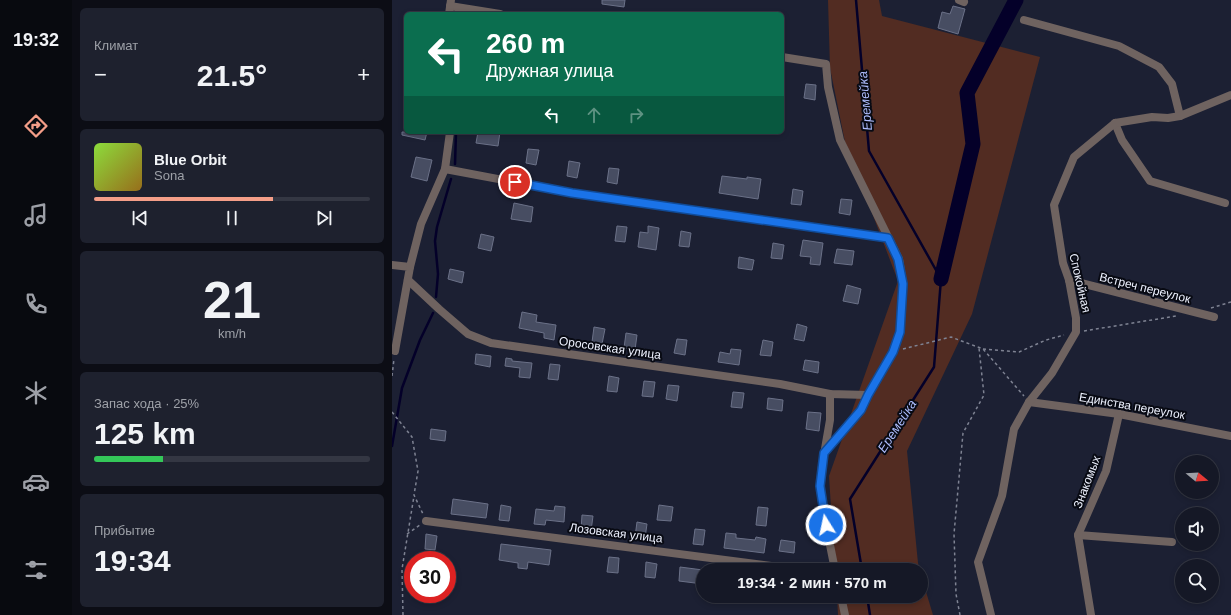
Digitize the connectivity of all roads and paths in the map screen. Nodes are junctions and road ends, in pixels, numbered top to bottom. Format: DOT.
graph roads {
  1 [pos="450,7"];
  2 [pos="486,12"];
  3 [pos="1024,20"];
  4 [pos="784,57"];
  5 [pos="1231,95"];
  6 [pos="1180,116"];
  7 [pos="1115,124"];
  8 [pos="450,134"];
  9 [pos="444,169"];
  10 [pos="1225,203"];
  11 [pos="888,238"];
  12 [pos="392,265"];
  13 [pos="410,267"];
  14 [pos="408,280"];
  15 [pos="1070,280"];
  16 [pos="1214,317"];
  17 [pos="979,348"];
  18 [pos="395,351"];
  19 [pos="893,352"];
  20 [pos="392,376"];
  21 [pos="830,394"];
  22 [pos="868,395"];
  23 [pos="1029,402"];
  24 [pos="392,412"];
  25 [pos="1119,414"];
  26 [pos="1231,436"];
  27 [pos="824,453"];
  28 [pos="414,495"];
  29 [pos="426,521"];
  30 [pos="407,534"];
  31 [pos="1078,535"];
  32 [pos="1172,542"];
  33 [pos="748,563"];
  34 [pos="834,563"];
  35 [pos="842,603"];
  36 [pos="402,615"];
  37 [pos="845,615"];
  38 [pos="960,615"];
  39 [pos="991,615"];
  40 [pos="1092,615"];
  1 -- 2 [label="street"];
  3 -- 6 [label="street"];
  4 -- 11 [label="street"];
  5 -- 6 [label="street, Спокойная"];
  6 -- 7 [label="street, Спокойная"];
  7 -- 10 [label="street"];
  7 -- 15 [label="street, Спокойная"];
  8 -- 9 [label="street"];
  9 -- 11 [label="street"];
  9 -- 13 [label="street"];
  11 -- 19 [label="street"];
  12 -- 13 [label="street"];
  13 -- 14 [label="street"];
  14 -- 18 [label="street"];
  14 -- 21 [label="street, Оросовская улица"];
  15 -- 16 [label="street, Встреч переулок"];
  15 -- 23 [label="street, Спокойная"];
  17 -- 19 [label="path"];
  17 -- 23 [label="path"];
  17 -- 38 [label="path"];
  18 -- 20 [label="path"];
  19 -- 22 [label="street"];
  21 -- 22 [label="street, Оросовская улица"];
  21 -- 27 [label="street"];
  22 -- 27 [label="street"];
  23 -- 25 [label="street, Единства переулок"];
  23 -- 39 [label="street, Спокойная"];
  24 -- 28 [label="path"];
  25 -- 26 [label="street, Единства переулок"];
  25 -- 31 [label="street, Знакомых"];
  27 -- 34 [label="street"];
  28 -- 29 [label="path"];
  28 -- 30 [label="path"];
  29 -- 30 [label="path"];
  29 -- 33 [label="street, Лозовская улица"];
  30 -- 36 [label="path"];
  31 -- 32 [label="street"];
  31 -- 40 [label="street"];
  35 -- 37 [label="street"];
}
